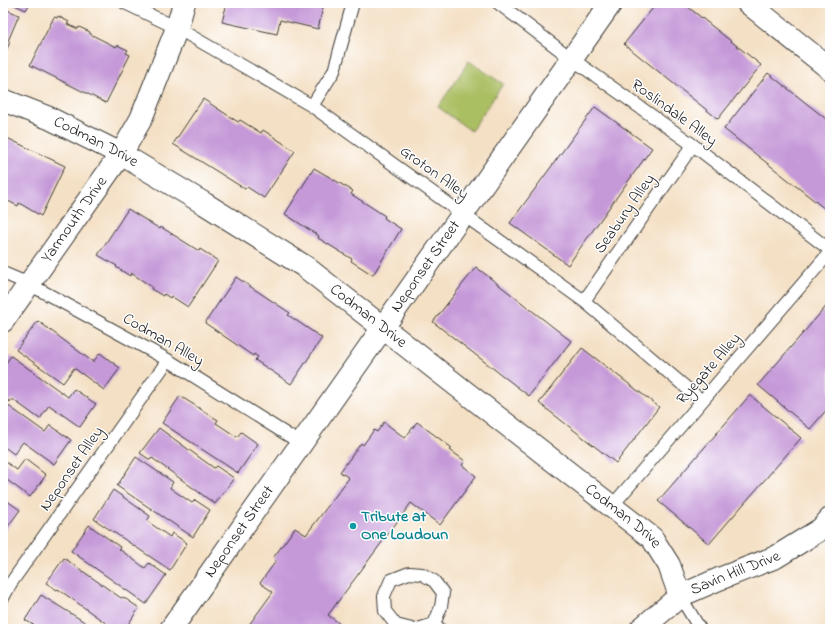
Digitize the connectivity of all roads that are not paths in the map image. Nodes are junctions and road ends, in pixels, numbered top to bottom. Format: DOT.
graph roads {
  1 [pos="125,3"];
  2 [pos="184,3"];
  3 [pos="353,3"];
  4 [pos="498,3"];
  5 [pos="611,3"];
  6 [pos="748,3"];
  7 [pos="178,28"];
  8 [pos="572,59"];
  9 [pos="830,69"];
  10 [pos="3,100"];
  11 [pos="312,106"];
  12 [pos="693,145"];
  13 [pos="121,154"];
  14 [pos="463,214"];
  15 [pos="830,251"];
  16 [pos="3,272"];
  17 [pos="29,284"];
  18 [pos="584,301"];
  19 [pos="3,321"];
  20 [pos="383,328"];
  21 [pos="168,360"];
  22 [pos="702,401"];
  23 [pos="302,444"];
  24 [pos="612,506"];
  25 [pos="830,519"];
  26 [pos="680,596"];
  27 [pos="3,598"];
  28 [pos="437,627"];
  29 [pos="171,629"];
  30 [pos="412,629"];
  31 [pos="418,629"];
  32 [pos="641,629"];
  33 [pos="700,629"];
  1 -- 7 [label="lane, Groton Alley"];
  2 -- 7 [label="street, Yarmouth Drive"];
  3 -- 11 [label="lane"];
  4 -- 8 [label="lane, Roslindale Alley"];
  5 -- 8 [label="street, Neponset Street"];
  6 -- 9 [label="street"];
  7 -- 11 [label="lane, Groton Alley"];
  7 -- 13 [label="street, Yarmouth Drive"];
  8 -- 12 [label="lane, Roslindale Alley"];
  8 -- 14 [label="street, Neponset Street"];
  10 -- 13 [label="street, Codman Drive"];
  11 -- 14 [label="lane, Groton Alley"];
  12 -- 15 [label="lane, Roslindale Alley"];
  12 -- 18 [label="lane, Seabury Alley"];
  13 -- 17 [label="street, Yarmouth Drive"];
  13 -- 20 [label="street, Codman Drive"];
  14 -- 18 [label="lane, Groton Alley"];
  14 -- 20 [label="street, Neponset Street"];
  15 -- 22 [label="lane, Ryegate Alley"];
  16 -- 17 [label="lane, Codman Alley"];
  17 -- 19 [label="street, Yarmouth Drive"];
  17 -- 21 [label="lane, Codman Alley"];
  18 -- 22 [label="lane, Groton Alley"];
  20 -- 23 [label="street, Neponset Street"];
  20 -- 24 [label="street, Codman Drive"];
  21 -- 23 [label="lane, Codman Alley"];
  21 -- 27 [label="lane, Neponset Alley"];
  22 -- 24 [label="lane, Ryegate Alley"];
  23 -- 29 [label="street, Neponset Street"];
  24 -- 26 [label="street, Codman Drive"];
  25 -- 26 [label="street, Savin Hill Drive"];
  26 -- 32 [label="street, Savin Hill Drive"];
  26 -- 33 [label="lane"];
  28 -- 30 [label="lane"];
  28 -- 31 [label="lane"];
}
